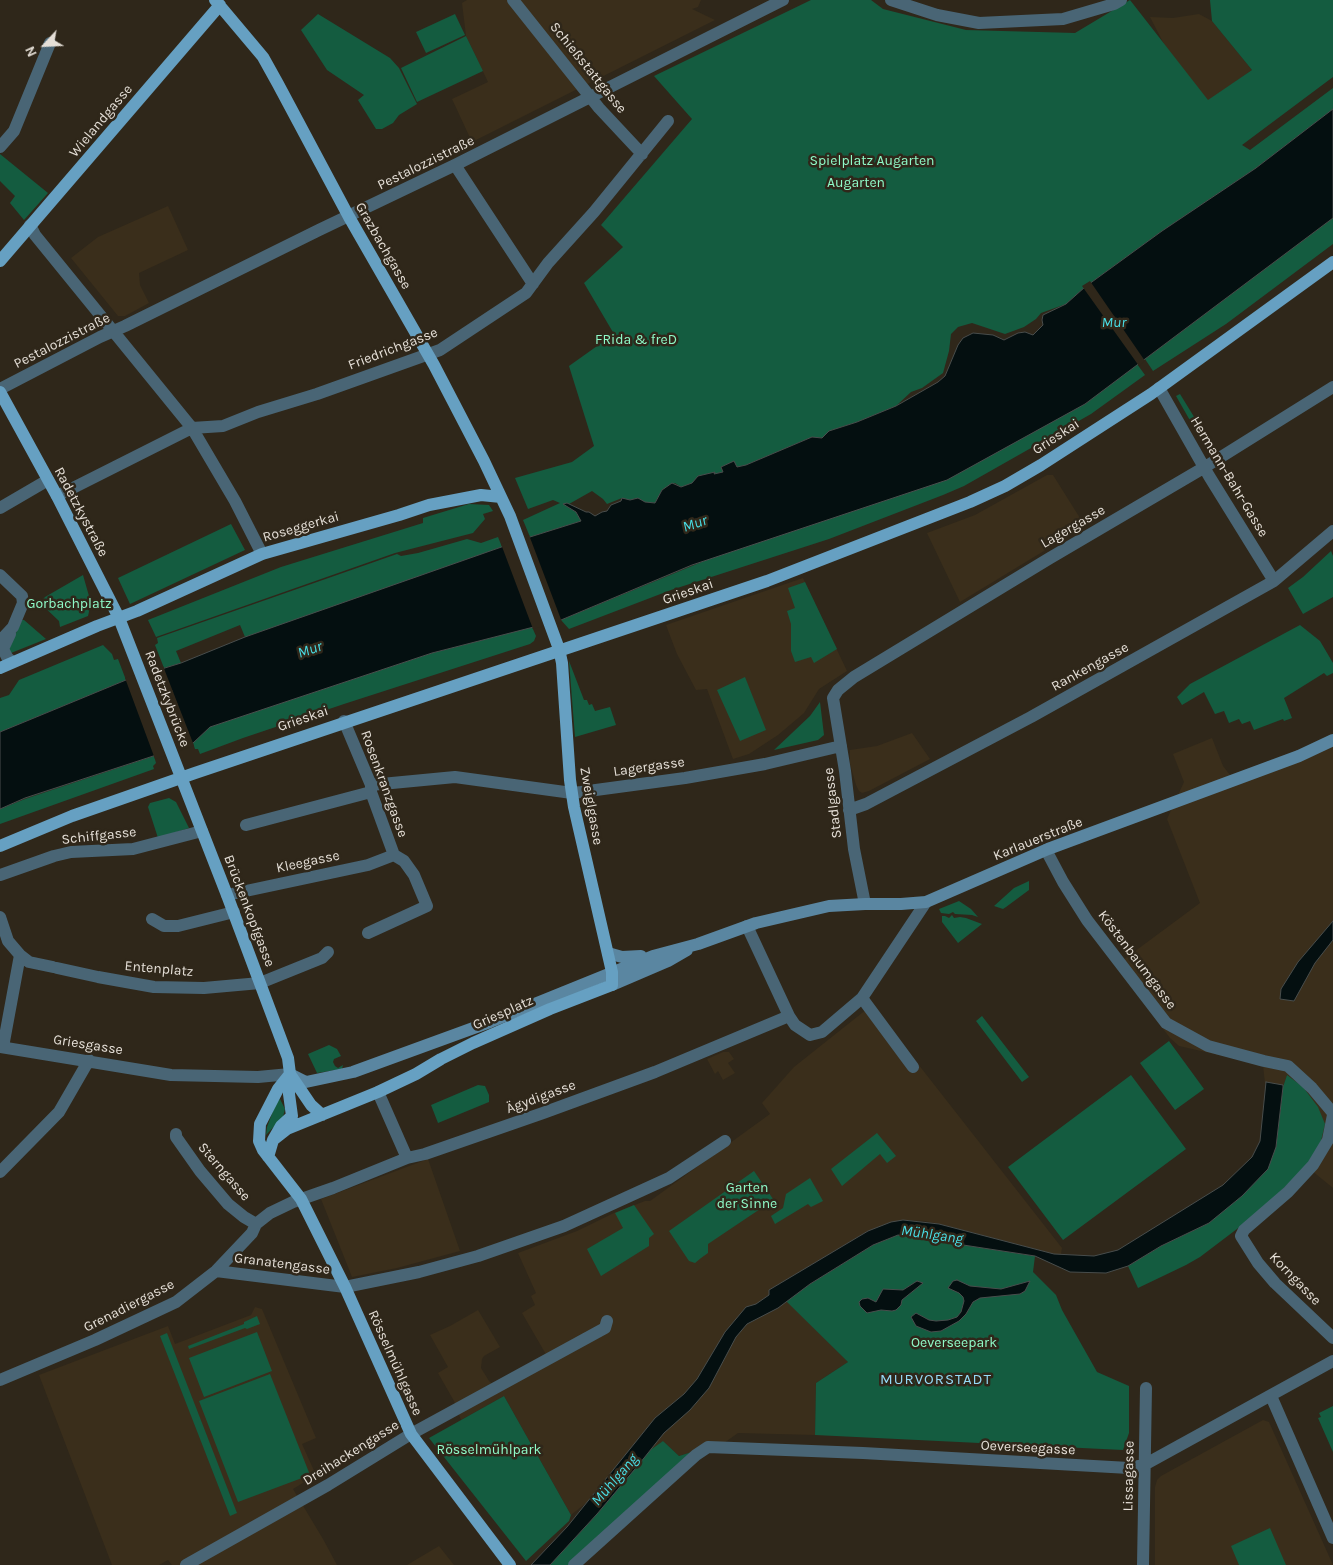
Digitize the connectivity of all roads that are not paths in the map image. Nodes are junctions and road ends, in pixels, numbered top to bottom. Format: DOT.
graph roads {
  1 [pos="513,0"];
  2 [pos="783,0"];
  3 [pos="891,0"];
  4 [pos="1121,0"];
  5 [pos="220,2"];
  6 [pos="50,43"];
  7 [pos="590,96"];
  8 [pos="668,121"];
  9 [pos="0,147"];
  10 [pos="642,154"];
  11 [pos="455,165"];
  12 [pos="349,217"];
  13 [pos="30,225"];
  14 [pos="0,261"];
  15 [pos="1333,262"];
  16 [pos="533,284"];
  17 [pos="113,332"];
  18 [pos="428,354"];
  19 [pos="1333,387"];
  20 [pos="1159,388"];
  21 [pos="0,390"];
  22 [pos="192,428"];
  23 [pos="1205,467"];
  24 [pos="48,480"];
  25 [pos="57,496"];
  26 [pos="501,497"];
  27 [pos="0,508"];
  28 [pos="1333,531"];
  29 [pos="262,554"];
  30 [pos="0,574"];
  31 [pos="1274,581"];
  32 [pos="119,618"];
  33 [pos="13,627"];
  34 [pos="552,630"];
  35 [pos="0,641"];
  36 [pos="131,648"];
  37 [pos="559,649"];
  38 [pos="6,665"];
  39 [pos="833,698"];
  40 [pos="344,721"];
  41 [pos="1333,740"];
  42 [pos="840,746"];
  43 [pos="174,761"];
  44 [pos="180,778"];
  45 [pos="371,788"];
  46 [pos="572,792"];
  47 [pos="849,810"];
  48 [pos="246,825"];
  49 [pos="202,831"];
  50 [pos="0,846"];
  51 [pos="1046,850"];
  52 [pos="394,855"];
  53 [pos="0,875"];
  54 [pos="227,895"];
  55 [pos="926,902"];
  56 [pos="865,904"];
  57 [pos="234,912"];
  58 [pos="0,917"];
  59 [pos="152,919"];
  60 [pos="746,926"];
  61 [pos="368,933"];
  62 [pos="698,944"];
  63 [pos="328,952"];
  64 [pos="608,953"];
  65 [pos="20,955"];
  66 [pos="653,956"];
  67 [pos="612,972"];
  68 [pos="260,983"];
  69 [pos="612,985"];
  70 [pos="862,998"];
  71 [pos="788,1016"];
  72 [pos="2,1047"];
  73 [pos="89,1060"];
  74 [pos="913,1067"];
  75 [pos="290,1074"];
  76 [pos="171,1075"];
  77 [pos="378,1092"];
  78 [pos="1333,1114"];
  79 [pos="322,1115"];
  80 [pos="176,1134"];
  81 [pos="273,1140"];
  82 [pos="724,1141"];
  83 [pos="407,1158"];
  84 [pos="270,1159"];
  85 [pos="0,1172"];
  86 [pos="301,1199"];
  87 [pos="256,1224"];
  88 [pos="216,1271"];
  89 [pos="345,1287"];
  90 [pos="607,1321"];
  91 [pos="1333,1338"];
  92 [pos="1333,1361"];
  93 [pos="0,1380"];
  94 [pos="1146,1388"];
  95 [pos="1271,1396"];
  96 [pos="411,1434"];
  97 [pos="1144,1465"];
  98 [pos="1333,1538"];
  99 [pos="186,1565"];
  100 [pos="510,1565"];
  101 [pos="574,1565"];
  102 [pos="1143,1565"];
  1 -- 7 [label="street, Schießstattgasse"];
  2 -- 7 [label="street, Pestalozzistraße"];
  3 -- 4 [label="street"];
  5 -- 12 [label="main road, Grazbachgasse"];
  5 -- 13 [label="main road, Wielandgasse"];
  6 -- 9 [label="street"];
  7 -- 10 [label="street, Schießstattgasse"];
  7 -- 11 [label="street, Pestalozzistraße"];
  8 -- 10 [label="street, Friedrichgasse"];
  10 -- 16 [label="street, Friedrichgasse"];
  11 -- 12 [label="street, Pestalozzistraße"];
  11 -- 16 [label="street"];
  12 -- 17 [label="street, Pestalozzistraße"];
  12 -- 18 [label="main road, Grazbachgasse"];
  13 -- 14 [label="main road, Wielandgasse"];
  13 -- 17 [label="street"];
  15 -- 20 [label="main road, Grieskai"];
  16 -- 18 [label="street, Friedrichgasse"];
  17 -- 21 [label="street, Pestalozzistraße"];
  17 -- 22 [label="street"];
  18 -- 22 [label="street, Friedrichgasse"];
  18 -- 26 [label="main road, Grazbachgasse"];
  19 -- 23 [label="street, Lagergasse"];
  20 -- 23 [label="street, Hermann-Bahr-Gasse"];
  20 -- 37 [label="main road, Grieskai"];
  21 -- 24 [label="main road, Radetzkystraße"];
  22 -- 25 [label="street, Friedrichgasse"];
  22 -- 29 [label="street"];
  23 -- 31 [label="street, Hermann-Bahr-Gasse"];
  23 -- 39 [label="street, Lagergasse"];
  24 -- 25 [label="main road, Radetzkystraße"];
  24 -- 27 [label="street"];
  25 -- 32 [label="main road, Radetzkystraße"];
  26 -- 29 [label="main road, Roseggerkai"];
  26 -- 34 [label="main road, Grazbachgasse"];
  28 -- 31 [label="street, Rankengasse"];
  29 -- 32 [label="main road, Roseggerkai"];
  30 -- 33 [label="street"];
  31 -- 47 [label="street, Rankengasse"];
  32 -- 36 [label="main road, Radetzkystraße"];
  32 -- 38 [label="main road, Roseggerkai"];
  33 -- 35 [label="street"];
  33 -- 38 [label="street"];
  34 -- 37 [label="main road, Zweiglgasse"];
  36 -- 43 [label="main road, Radetzkybrücke"];
  37 -- 40 [label="main road, Grieskai"];
  37 -- 46 [label="main road, Zweiglgasse"];
  39 -- 42 [label="street, Stadlgasse"];
  40 -- 44 [label="main road, Grieskai"];
  40 -- 45 [label="street, Rosenkranzgasse"];
  41 -- 51 [label="main road, Karlauerstraße"];
  42 -- 46 [label="street, Lagergasse"];
  42 -- 47 [label="street, Stadlgasse"];
  43 -- 44 [label="main road, Brückenkopfgasse"];
  44 -- 49 [label="main road, Brückenkopfgasse"];
  44 -- 50 [label="main road, Grieskai"];
  45 -- 46 [label="street, Lagergasse"];
  45 -- 48 [label="street, Lagergasse"];
  45 -- 52 [label="street, Rosenkranzgasse"];
  46 -- 64 [label="main road, Zweiglgasse"];
  47 -- 56 [label="street, Stadlgasse"];
  49 -- 53 [label="street, Schiffgasse"];
  49 -- 54 [label="main road, Brückenkopfgasse"];
  51 -- 55 [label="main road, Karlauerstraße"];
  51 -- 78 [label="street, Köstenbaumgasse"];
  52 -- 54 [label="street, Kleegasse"];
  52 -- 61 [label="street, Rosenkranzgasse"];
  54 -- 57 [label="main road, Brückenkopfgasse"];
  55 -- 56 [label="main road, Karlauerstraße"];
  55 -- 70 [label="street"];
  56 -- 60 [label="main road, Karlauerstraße"];
  57 -- 59 [label="street"];
  57 -- 68 [label="main road, Brückenkopfgasse"];
  58 -- 65 [label="street"];
  60 -- 62 [label="main road, Griesplatz"];
  60 -- 71 [label="street"];
  62 -- 66 [label="main road, Griesplatz"];
  62 -- 69 [label="main road, Griesplatz"];
  63 -- 68 [label="street, Entenplatz"];
  64 -- 66 [label="main road, Griesplatz"];
  64 -- 67 [label="main road, Zweiglgasse"];
  65 -- 68 [label="street, Entenplatz"];
  65 -- 72 [label="street"];
  66 -- 67 [label="main road, Griesplatz"];
  67 -- 69 [label="main road, Zweiglgasse"];
  67 -- 75 [label="main road, Griesplatz"];
  68 -- 75 [label="main road, Brückenkopfgasse"];
  69 -- 77 [label="main road, Griesplatz"];
  70 -- 71 [label="street"];
  70 -- 74 [label="street"];
  71 -- 83 [label="street, Ägydigasse"];
  72 -- 73 [label="street, Griesgasse"];
  73 -- 76 [label="street, Griesgasse"];
  73 -- 85 [label="street"];
  75 -- 76 [label="street, Griesplatz"];
  75 -- 79 [label="main road"];
  75 -- 81 [label="main road"];
  75 -- 84 [label="main road"];
  77 -- 79 [label="main road, Griesplatz"];
  77 -- 83 [label="street"];
  78 -- 91 [label="street, Korngasse"];
  79 -- 81 [label="main road, Griesplatz"];
  80 -- 87 [label="street, Sterngasse"];
  81 -- 84 [label="main road"];
  82 -- 89 [label="street, Granatengasse"];
  83 -- 86 [label="street, Ägydigasse"];
  84 -- 86 [label="main road, Rösselmühlgasse"];
  86 -- 87 [label="street, Grenadiergasse"];
  86 -- 89 [label="main road, Rösselmühlgasse"];
  87 -- 88 [label="street, Grenadiergasse"];
  88 -- 89 [label="street, Granatengasse"];
  88 -- 93 [label="street, Grenadiergasse"];
  89 -- 96 [label="main road, Rösselmühlgasse"];
  90 -- 96 [label="street, Dreihackengasse"];
  92 -- 95 [label="street, Oeverseegasse"];
  94 -- 97 [label="street, Lissagasse"];
  95 -- 97 [label="street, Oeverseegasse"];
  95 -- 98 [label="street"];
  96 -- 99 [label="street, Dreihackengasse"];
  96 -- 100 [label="main road, Rösselmühlgasse"];
  97 -- 101 [label="street, Oeverseegasse"];
  97 -- 102 [label="street, Lissagasse"];
}
